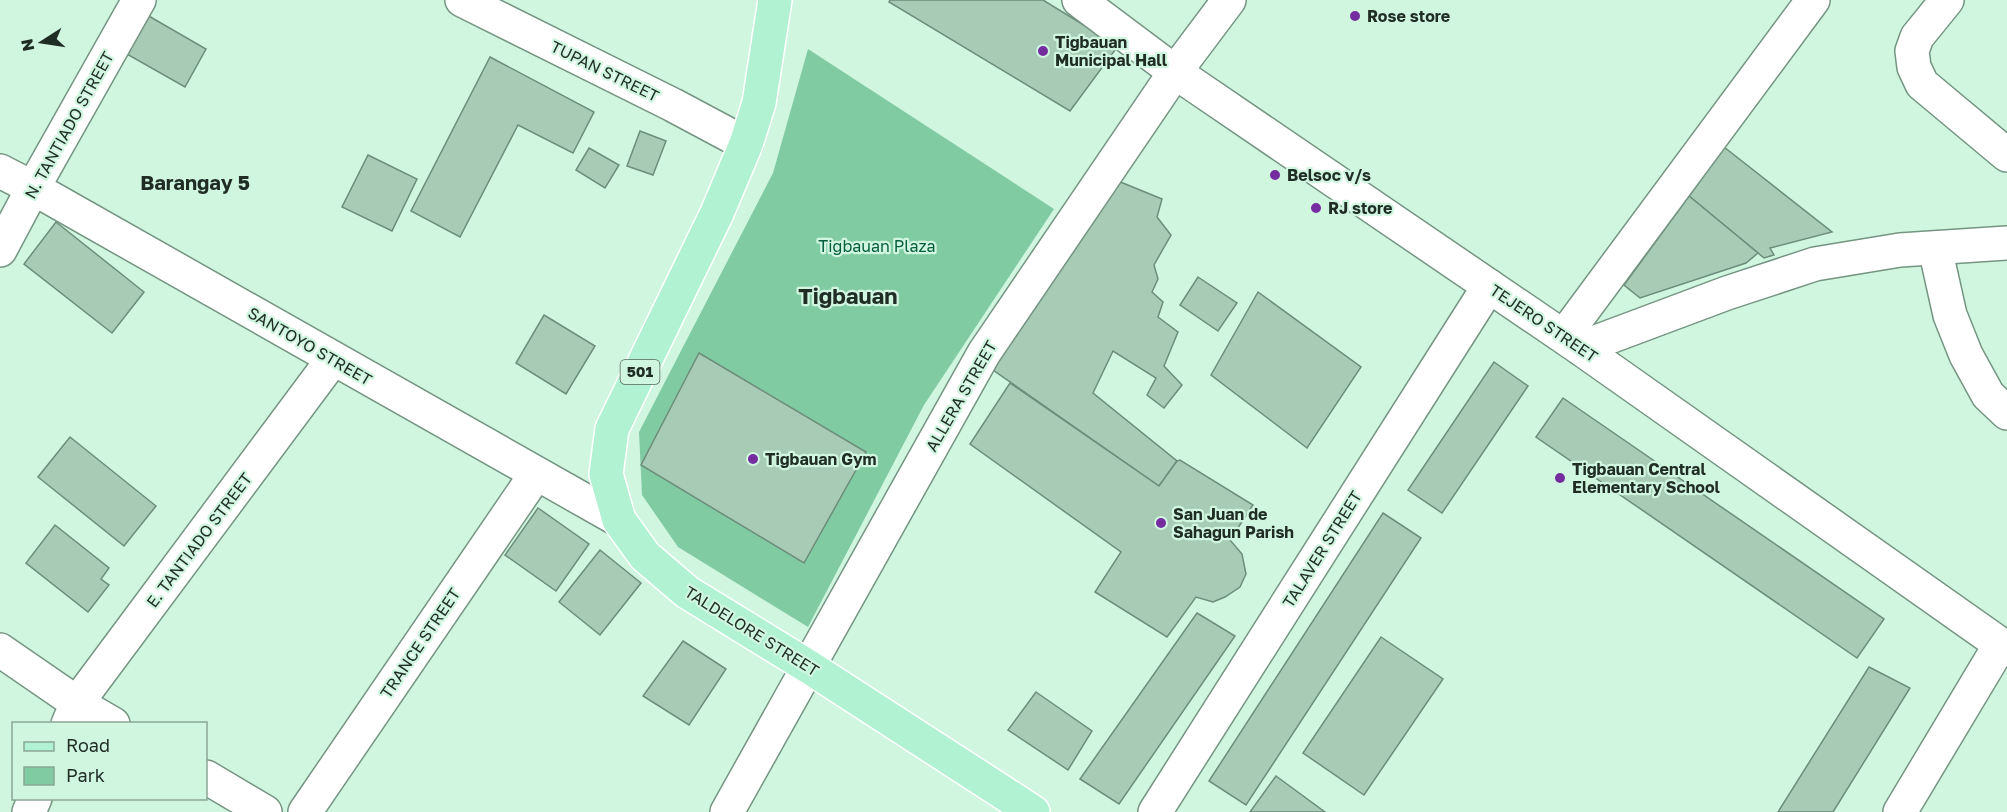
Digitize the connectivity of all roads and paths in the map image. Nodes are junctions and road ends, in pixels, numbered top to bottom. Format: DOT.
graph roads {
  1 [pos="139,0"];
  2 [pos="462,0"];
  3 [pos="775,0"];
  4 [pos="1078,0"];
  5 [pos="1229,0"];
  6 [pos="1813,0"];
  7 [pos="1947,0"];
  8 [pos="1174,72"];
  9 [pos="746,144"];
  10 [pos="2007,155"];
  11 [pos="0,171"];
  12 [pos="33,188"];
  13 [pos="2007,243"];
  14 [pos="1935,248"];
  15 [pos="0,250"];
  16 [pos="1489,286"];
  17 [pos="1572,342"];
  18 [pos="333,359"];
  19 [pos="2007,413"];
  20 [pos="536,474"];
  21 [pos="619,520"];
  22 [pos="2003,647"];
  23 [pos="0,650"];
  24 [pos="809,667"];
  25 [pos="73,713"];
  26 [pos="109,722"];
  27 [pos="207,778"];
  28 [pos="265,812"];
  29 [pos="305,812"];
  30 [pos="727,812"];
  31 [pos="1033,812"];
  32 [pos="1155,812"];
  33 [pos="1900,812"];
  1 -- 12 [label="street, N. TANTIADO STREET"];
  2 -- 9 [label="street, TUPAN STREET"];
  3 -- 9 [label="main road, TALDELORE STREET / 501"];
  4 -- 8 [label="street, TEJERO STREET"];
  5 -- 8 [label="street, ALLERA STREET"];
  6 -- 17 [label="street"];
  7 -- 10 [label="street"];
  8 -- 16 [label="street, TEJERO STREET"];
  8 -- 24 [label="street, ALLERA STREET"];
  9 -- 21 [label="main road, TALDELORE STREET / 501"];
  11 -- 12 [label="street, SANTOYO STREET"];
  12 -- 15 [label="street, N. TANTIADO STREET"];
  12 -- 18 [label="street, SANTOYO STREET"];
  13 -- 14 [label="street"];
  14 -- 17 [label="street"];
  14 -- 19 [label="street"];
  16 -- 17 [label="street, TEJERO STREET"];
  16 -- 32 [label="street, TALAVER STREET"];
  17 -- 22 [label="street, TEJERO STREET"];
  18 -- 20 [label="street, SANTOYO STREET"];
  18 -- 25 [label="street, E. TANTIADO STREET"];
  20 -- 21 [label="street, SANTOYO STREET"];
  20 -- 29 [label="street, TRANCE STREET"];
  21 -- 24 [label="main road, TALDELORE STREET / 501"];
  22 -- 33 [label="street"];
  23 -- 25 [label="street"];
  24 -- 30 [label="street, ALLERA STREET"];
  24 -- 31 [label="main road, TALDELORE STREET / 501"];
  25 -- 26 [label="street"];
  27 -- 28 [label="street"];
}
